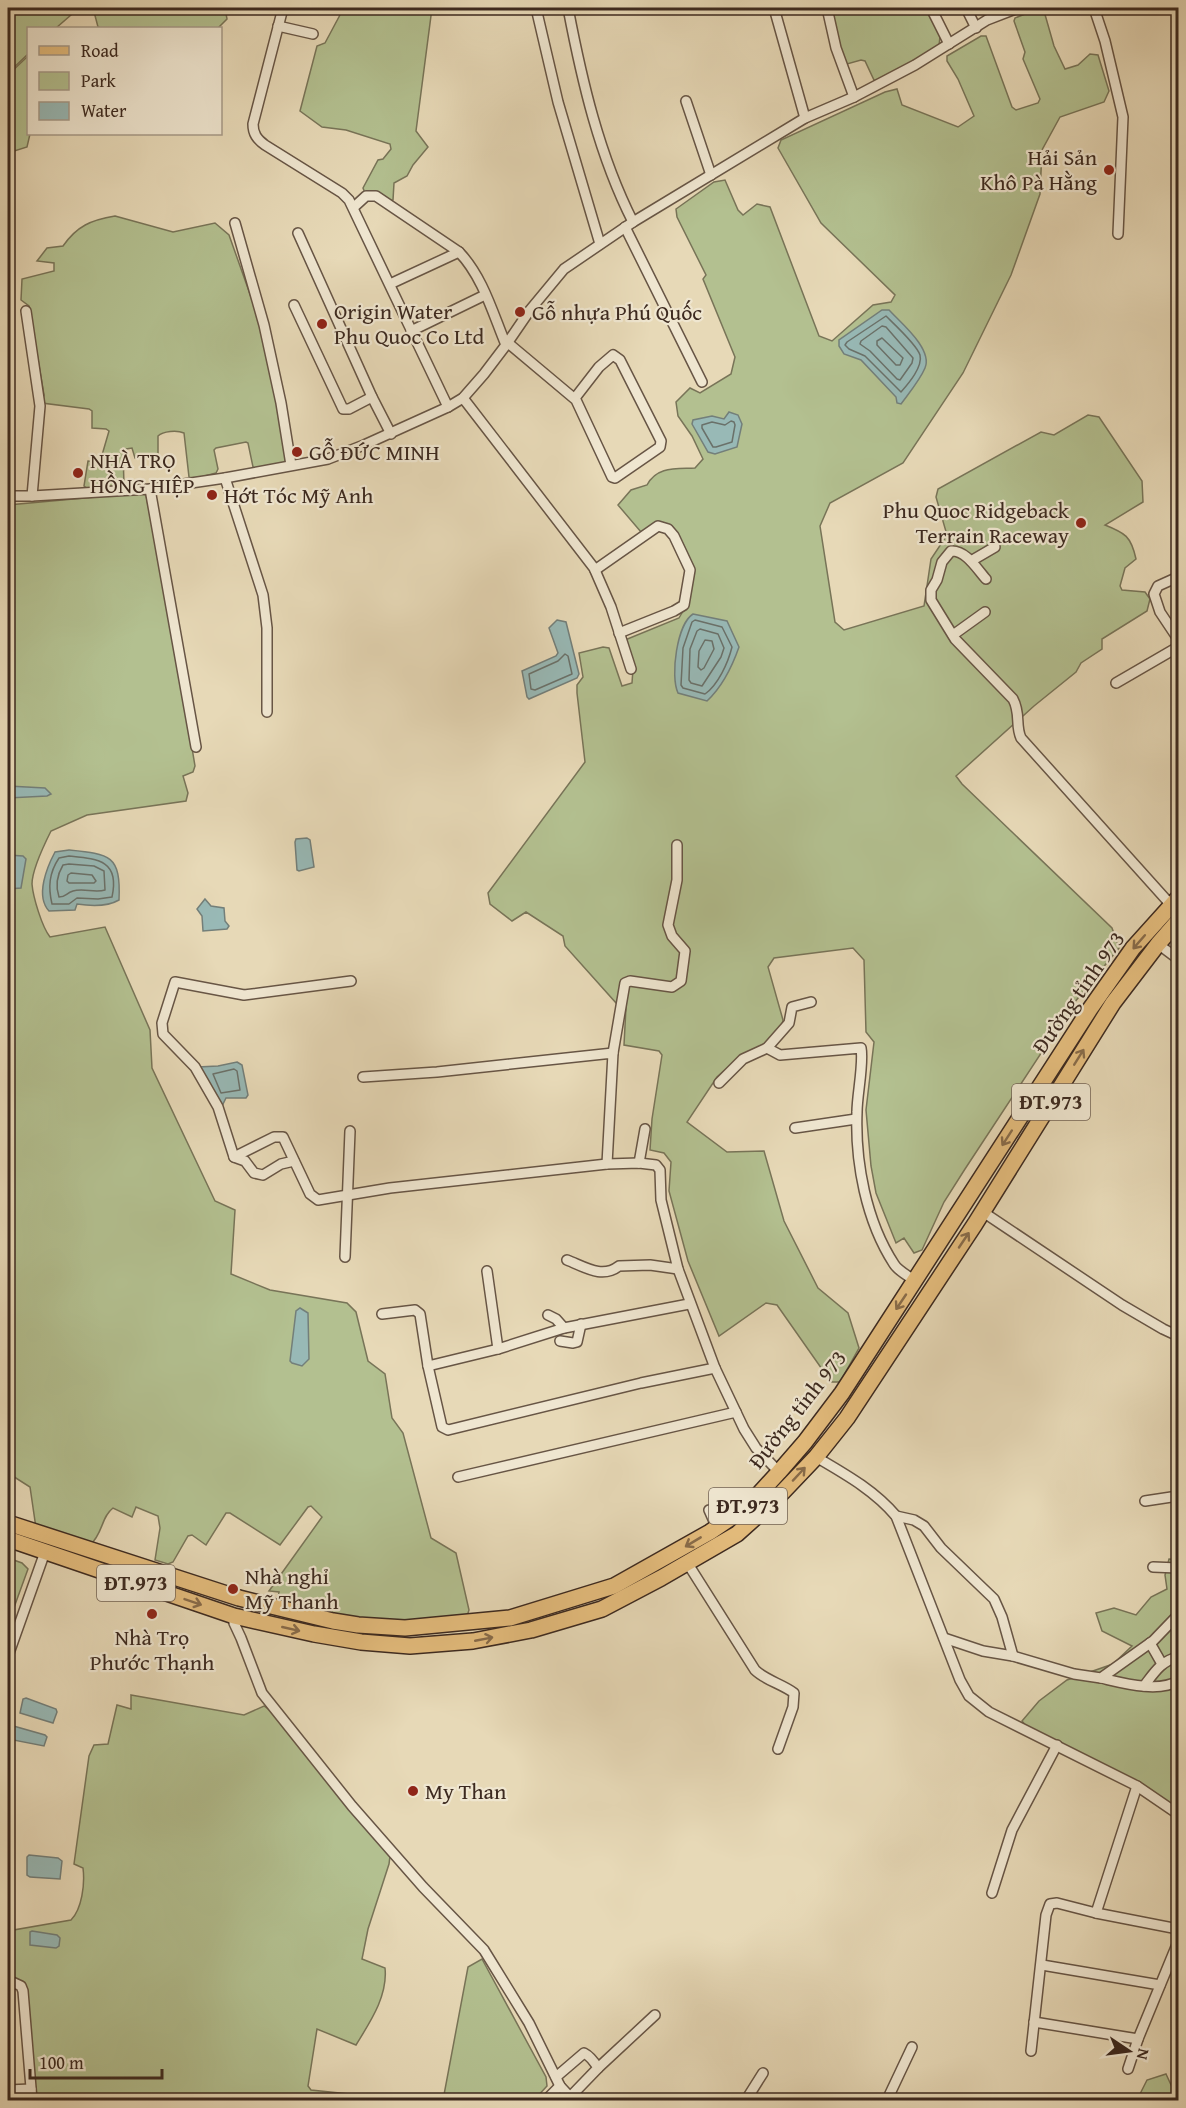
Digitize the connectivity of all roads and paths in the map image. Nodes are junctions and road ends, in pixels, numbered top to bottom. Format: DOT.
graph roads {
  1 [pos="283,8"];
  2 [pos="536,8"];
  3 [pos="568,8"];
  4 [pos="774,8"];
  5 [pos="827,8"];
  6 [pos="931,8"];
  7 [pos="966,8"];
  8 [pos="1018,8"];
  9 [pos="1094,8"];
  10 [pos="278,26"];
  11 [pos="976,28"];
  12 [pos="313,34"];
  13 [pos="949,44"];
  14 [pos="855,97"];
  15 [pos="686,101"];
  16 [pos="805,118"];
  17 [pos="711,175"];
  18 [pos="354,207"];
  19 [pos="235,223"];
  20 [pos="629,225"];
  21 [pos="298,233"];
  22 [pos="1118,234"];
  23 [pos="600,244"];
  24 [pos="459,252"];
  25 [pos="390,284"];
  26 [pos="485,295"];
  27 [pos="294,305"];
  28 [pos="26,311"];
  29 [pos="411,331"];
  30 [pos="507,344"];
  31 [pos="702,382"];
  32 [pos="372,397"];
  33 [pos="463,398"];
  34 [pos="575,398"];
  35 [pos="448,407"];
  36 [pos="391,434"];
  37 [pos="291,465"];
  38 [pos="225,478"];
  39 [pos="150,489"];
  40 [pos="8,496"];
  41 [pos="32,496"];
  42 [pos="995,547"];
  43 [pos="971,561"];
  44 [pos="595,570"];
  45 [pos="1179,577"];
  46 [pos="986,579"];
  47 [pos="985,612"];
  48 [pos="619,633"];
  49 [pos="953,635"];
  50 [pos="1179,639"];
  51 [pos="1179,647"];
  52 [pos="631,669"];
  53 [pos="1116,683"];
  54 [pos="267,712"];
  55 [pos="196,747"];
  56 [pos="677,845"];
  57 [pos="1175,902"];
  58 [pos="1179,921"];
  59 [pos="1158,944"];
  60 [pos="1179,959"];
  61 [pos="351,981"];
  62 [pos="811,1002"];
  63 [pos="767,1048"];
  64 [pos="613,1053"];
  65 [pos="363,1077"];
  66 [pos="719,1083"];
  67 [pos="856,1119"];
  68 [pos="795,1128"];
  69 [pos="645,1129"];
  70 [pos="350,1131"];
  71 [pos="234,1157"];
  72 [pos="294,1161"];
  73 [pos="639,1163"];
  74 [pos="608,1164"];
  75 [pos="348,1194"];
  76 [pos="983,1212"];
  77 [pos="345,1257"];
  78 [pos="567,1260"];
  79 [pos="678,1269"];
  80 [pos="487,1271"];
  81 [pos="915,1281"];
  82 [pos="931,1288"];
  83 [pos="689,1304"];
  84 [pos="382,1314"];
  85 [pos="548,1315"];
  86 [pos="581,1324"];
  87 [pos="564,1328"];
  88 [pos="1179,1336"];
  89 [pos="560,1341"];
  90 [pos="498,1349"];
  91 [pos="428,1366"];
  92 [pos="715,1368"];
  93 [pos="736,1412"];
  94 [pos="816,1457"];
  95 [pos="779,1472"];
  96 [pos="458,1477"];
  97 [pos="1179,1496"];
  98 [pos="1145,1501"];
  99 [pos="709,1510"];
  100 [pos="896,1516"];
  101 [pos="8,1523"];
  102 [pos="717,1528"];
  103 [pos="8,1539"];
  104 [pos="42,1546"];
  105 [pos="688,1564"];
  106 [pos="1153,1567"];
  107 [pos="1179,1568"];
  108 [pos="239,1598"];
  109 [pos="1179,1615"];
  110 [pos="234,1616"];
  111 [pos="944,1638"];
  112 [pos="1150,1643"];
  113 [pos="8,1656"];
  114 [pos="1014,1656"];
  115 [pos="1179,1657"];
  116 [pos="1162,1664"];
  117 [pos="1101,1678"];
  118 [pos="1179,1681"];
  119 [pos="1144,1686"];
  120 [pos="1057,1745"];
  121 [pos="778,1749"];
  122 [pos="1137,1786"];
  123 [pos="1179,1814"];
  124 [pos="992,1893"];
  125 [pos="1096,1913"];
  126 [pos="1179,1929"];
  127 [pos="1179,1942"];
  128 [pos="1042,1965"];
  129 [pos="8,1980"];
  130 [pos="1160,1985"];
  131 [pos="655,2014"];
  132 [pos="1034,2022"];
  133 [pos="1138,2039"];
  134 [pos="912,2047"];
  135 [pos="1031,2051"];
  136 [pos="598,2068"];
  137 [pos="1128,2069"];
  138 [pos="763,2073"];
  139 [pos="558,2082"];
  140 [pos="31,2088"];
  141 [pos="8,2090"];
  142 [pos="571,2099"];
  143 [pos="32,2100"];
  144 [pos="546,2100"];
  145 [pos="746,2100"];
  146 [pos="887,2100"];
  1 -- 10 [label="street"];
  2 -- 23 [label="street"];
  3 -- 20 [label="street"];
  4 -- 16 [label="street"];
  5 -- 14 [label="street"];
  6 -- 13 [label="street"];
  7 -- 11 [label="street"];
  8 -- 11 [label="street"];
  9 -- 22 [label="street"];
  10 -- 12 [label="street"];
  10 -- 18 [label="street"];
  11 -- 13 [label="street"];
  13 -- 14 [label="street"];
  14 -- 16 [label="street"];
  15 -- 17 [label="street"];
  16 -- 17 [label="street"];
  17 -- 20 [label="street"];
  18 -- 24 [label="street"];
  18 -- 25 [label="street"];
  19 -- 37 [label="street"];
  20 -- 23 [label="street"];
  20 -- 31 [label="street"];
  21 -- 32 [label="street"];
  23 -- 30 [label="street"];
  24 -- 25 [label="street"];
  24 -- 26 [label="street"];
  25 -- 29 [label="street"];
  26 -- 29 [label="street"];
  26 -- 30 [label="street"];
  27 -- 32 [label="street"];
  28 -- 41 [label="street"];
  29 -- 35 [label="street"];
  30 -- 33 [label="street"];
  30 -- 34 [label="street"];
  32 -- 36 [label="street"];
  33 -- 35 [label="street"];
  33 -- 44 [label="street"];
  34 -- 34 [label="street"];
  35 -- 36 [label="street"];
  36 -- 37 [label="street"];
  37 -- 38 [label="street"];
  38 -- 39 [label="street"];
  38 -- 54 [label="street"];
  39 -- 41 [label="street"];
  39 -- 55 [label="street"];
  40 -- 41 [label="street"];
  42 -- 43 [label="street"];
  43 -- 46 [label="street"];
  43 -- 49 [label="street"];
  44 -- 48 [label="street"];
  44 -- 48 [label="street"];
  45 -- 50 [label="street"];
  47 -- 49 [label="street"];
  48 -- 52 [label="street"];
  49 -- 57 [label="street"];
  51 -- 53 [label="street"];
  56 -- 64 [label="street"];
  57 -- 81 [label="main road, Đường tỉnh 973 / ĐT.973, one-way"];
  58 -- 59 [label="main road, Đường tỉnh 973 / ĐT.973"];
  59 -- 60 [label="street"];
  76 -- 59 [label="main road, Đường tỉnh 973 / ĐT.973, one-way"];
  61 -- 71 [label="street"];
  62 -- 63 [label="street"];
  63 -- 66 [label="street"];
  63 -- 67 [label="street"];
  64 -- 65 [label="street"];
  64 -- 74 [label="street"];
  67 -- 68 [label="street"];
  67 -- 81 [label="street"];
  69 -- 73 [label="street"];
  70 -- 75 [label="street"];
  71 -- 72 [label="street"];
  71 -- 72 [label="street"];
  72 -- 75 [label="street"];
  73 -- 74 [label="street"];
  73 -- 79 [label="street"];
  74 -- 75 [label="street"];
  75 -- 77 [label="street"];
  82 -- 76 [label="main road, Đường tỉnh 973 / ĐT.973, one-way"];
  76 -- 88 [label="street"];
  78 -- 79 [label="street"];
  79 -- 83 [label="street"];
  80 -- 90 [label="street"];
  81 -- 82 [label="main road"];
  81 -- 95 [label="main road, Đường tỉnh 973 / ĐT.973, one-way"];
  82 -- 94 [label="main road, Đường tỉnh 973 / ĐT.973"];
  83 -- 86 [label="street"];
  83 -- 92 [label="street"];
  84 -- 91 [label="street"];
  85 -- 87 [label="street"];
  86 -- 87 [label="street"];
  86 -- 89 [label="street"];
  87 -- 90 [label="street"];
  90 -- 91 [label="street"];
  91 -- 92 [label="street"];
  92 -- 93 [label="street"];
  93 -- 95 [label="street"];
  93 -- 96 [label="street"];
  94 -- 100 [label="street"];
  105 -- 94 [label="main road, Đường tỉnh 973 / ĐT.973, one-way"];
  95 -- 102 [label="main road, Đường tỉnh 973 / ĐT.973"];
  97 -- 98 [label="street"];
  99 -- 102 [label="street"];
  100 -- 111 [label="street"];
  100 -- 114 [label="street"];
  101 -- 104 [label="main road, Đường tỉnh 973 / ĐT.973"];
  102 -- 108 [label="main road, Đường tỉnh 973 / ĐT.973, one-way"];
  103 -- 104 [label="main road, Đường tỉnh 973 / ĐT.973"];
  104 -- 108 [label="main road, Đường tỉnh 973 / ĐT.973"];
  104 -- 110 [label="main road, Đường tỉnh 973 / ĐT.973, one-way"];
  104 -- 113 [label="street"];
  110 -- 105 [label="main road, Đường tỉnh 973 / ĐT.973, one-way"];
  105 -- 121 [label="street"];
  106 -- 107 [label="street"];
  108 -- 110 [label="main road"];
  109 -- 112 [label="street"];
  110 -- 139 [label="street"];
  111 -- 114 [label="street"];
  111 -- 120 [label="street"];
  112 -- 116 [label="street"];
  112 -- 117 [label="street"];
  114 -- 117 [label="street"];
  115 -- 116 [label="street"];
  116 -- 119 [label="street"];
  117 -- 119 [label="street"];
  118 -- 119 [label="street"];
  120 -- 122 [label="street"];
  120 -- 124 [label="street"];
  122 -- 123 [label="street"];
  122 -- 125 [label="street"];
  125 -- 126 [label="street"];
  125 -- 128 [label="street"];
  127 -- 130 [label="street"];
  128 -- 130 [label="street"];
  128 -- 132 [label="street"];
  129 -- 140 [label="street"];
  130 -- 133 [label="street"];
  131 -- 136 [label="street"];
  132 -- 133 [label="street"];
  132 -- 135 [label="street"];
  133 -- 137 [label="street"];
  134 -- 146 [label="street"];
  136 -- 139 [label="street"];
  136 -- 142 [label="street"];
  138 -- 145 [label="street"];
  139 -- 142 [label="street"];
  139 -- 144 [label="street"];
  140 -- 141 [label="street"];
  140 -- 143 [label="street"];
}
